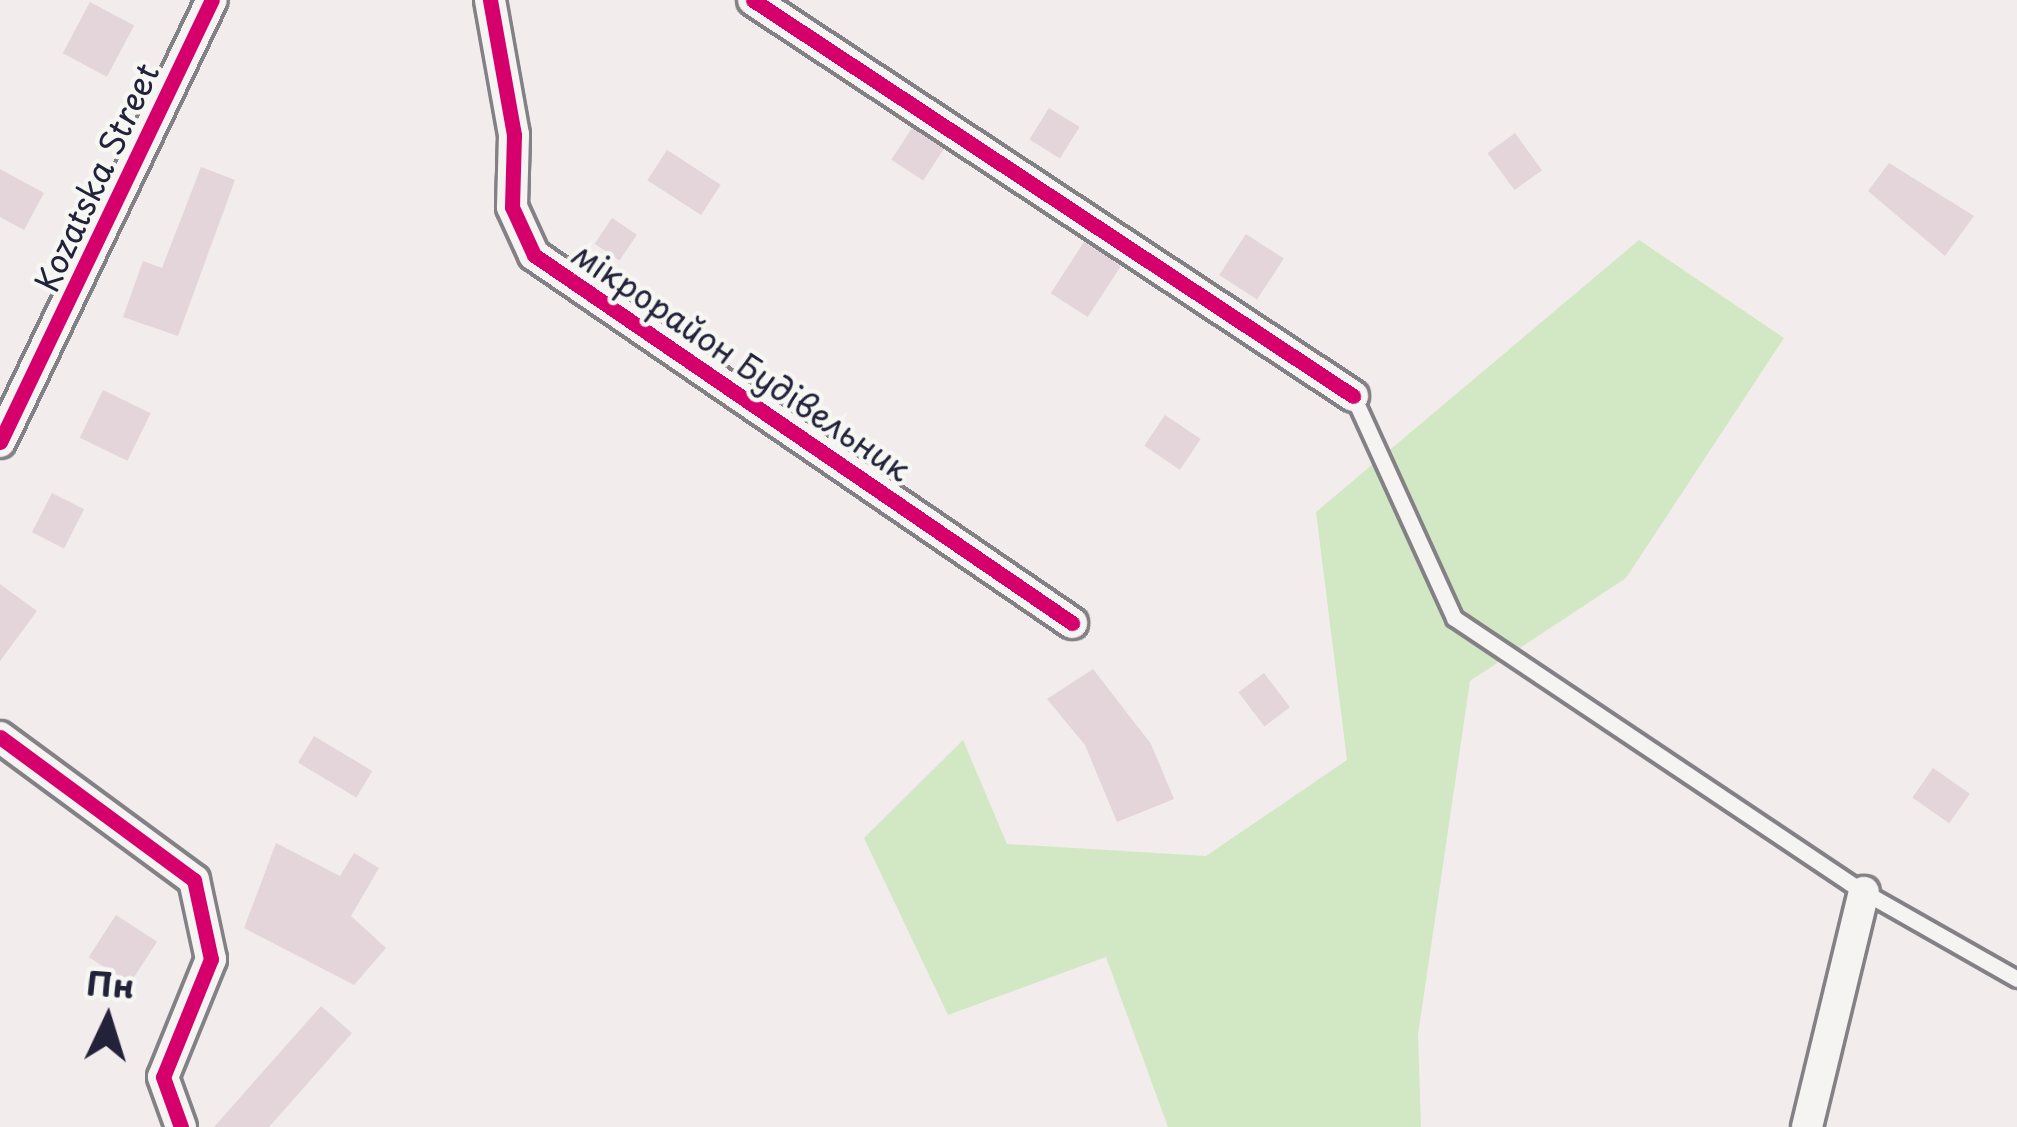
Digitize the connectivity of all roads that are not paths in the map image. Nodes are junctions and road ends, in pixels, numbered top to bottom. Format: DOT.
graph roads {
  1 [pos="212,0"];
  2 [pos="490,0"];
  3 [pos="753,0"];
  4 [pos="1353,396"];
  5 [pos="0,442"];
  6 [pos="1072,622"];
  7 [pos="0,737"];
  8 [pos="1864,892"];
  9 [pos="2017,979"];
  10 [pos="181,1127"];
  11 [pos="1807,1127"];
  1 -- 5 [label="street, Kozatska Street"];
  2 -- 6 [label="street, мікрорайон Будівельник"];
  3 -- 4 [label="street"];
  4 -- 8 [label="lane"];
  7 -- 10 [label="street"];
  8 -- 9 [label="lane"];
  8 -- 11 [label="street"];
}
